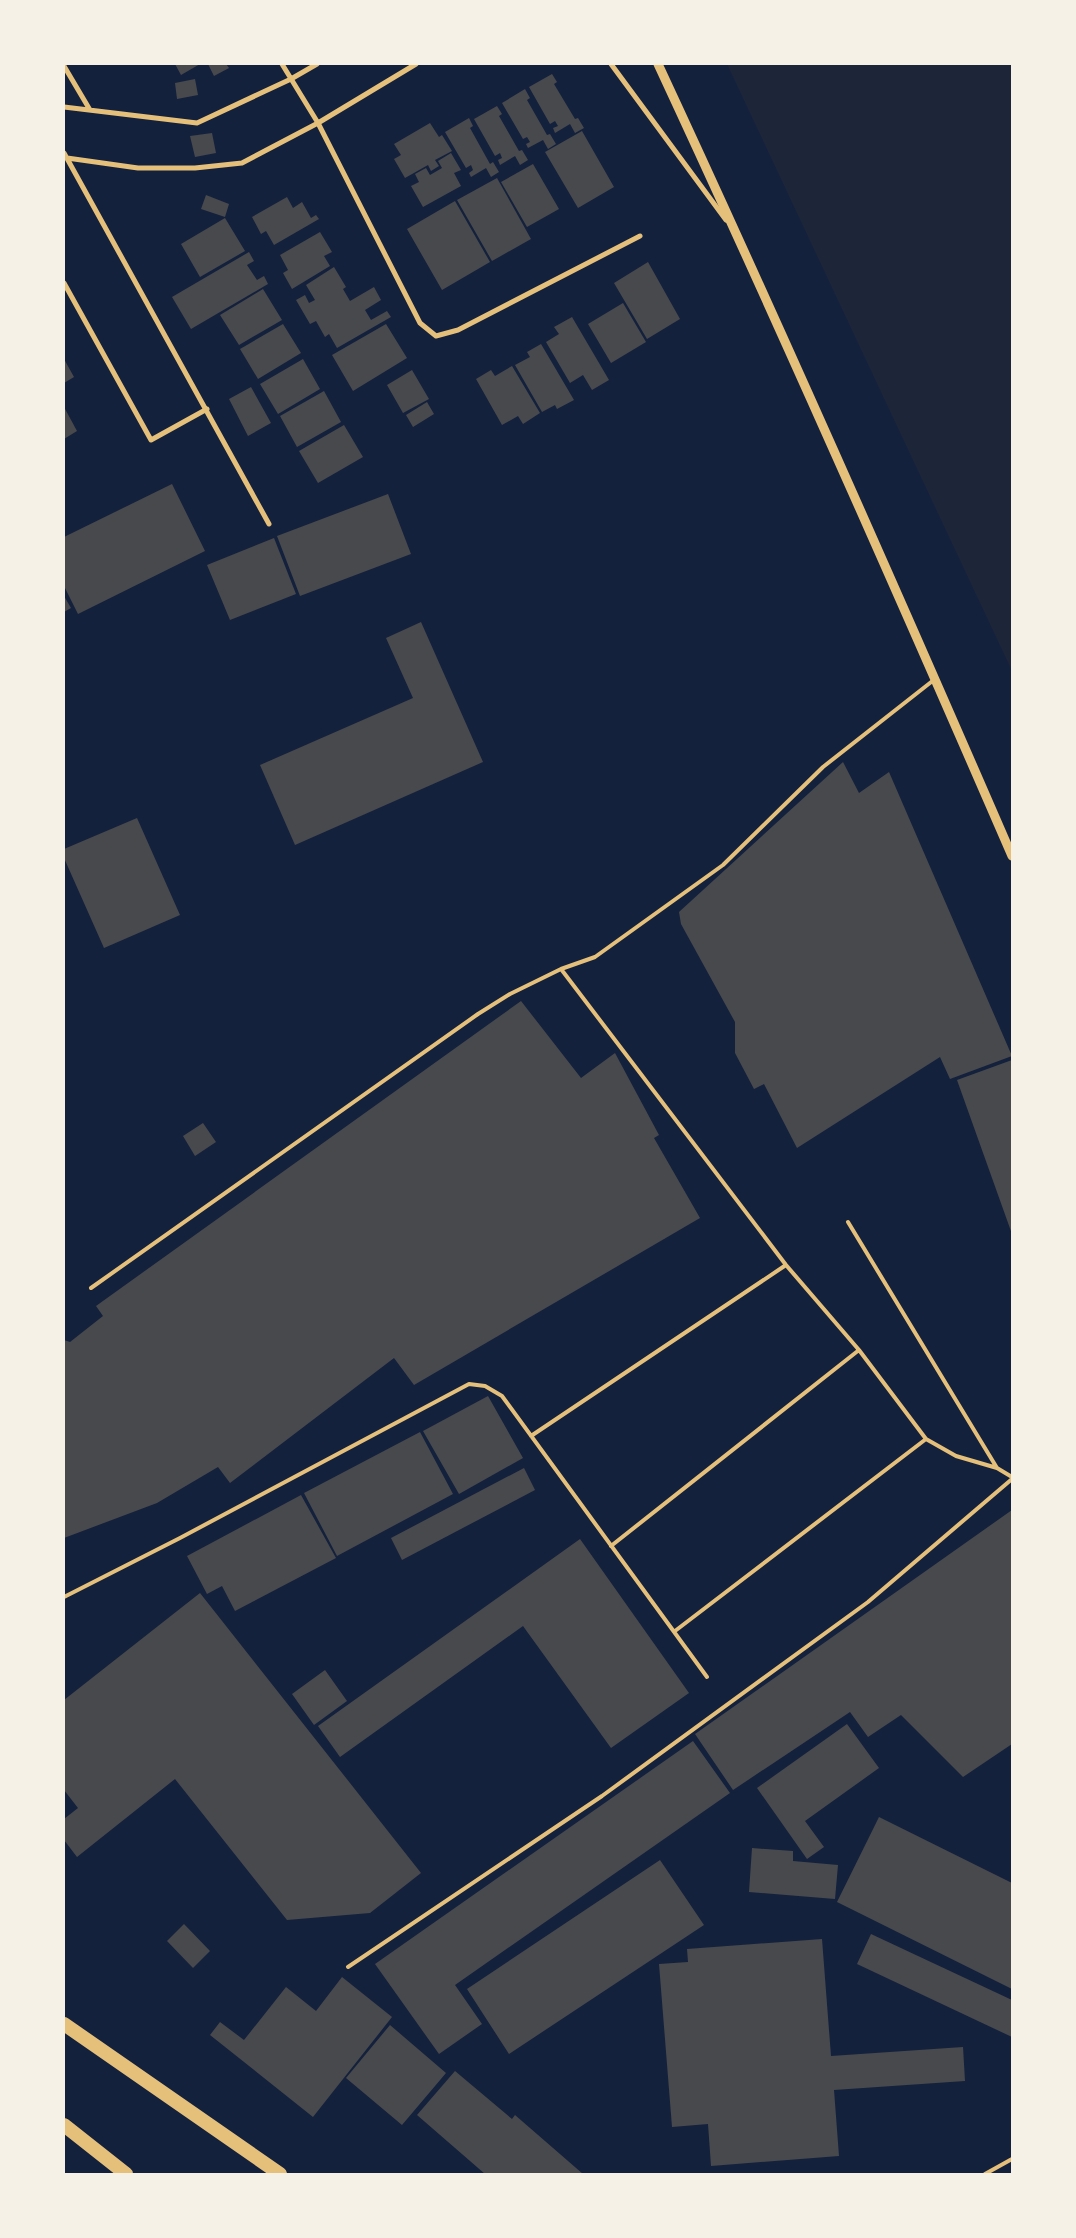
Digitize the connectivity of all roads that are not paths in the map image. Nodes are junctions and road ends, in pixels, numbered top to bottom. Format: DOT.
graph roads {
  1 [pos="282,64"];
  2 [pos="317,64"];
  3 [pos="416,64"];
  4 [pos="610,64"];
  5 [pos="658,64"];
  6 [pos="64,66"];
  7 [pos="291,79"];
  8 [pos="64,107"];
  9 [pos="90,110"];
  10 [pos="318,123"];
  11 [pos="65,155"];
  12 [pos="640,236"];
  13 [pos="738,237"];
  14 [pos="64,283"];
  15 [pos="207,409"];
  16 [pos="269,524"];
  17 [pos="935,679"];
  18 [pos="1012,856"];
  19 [pos="561,969"];
  20 [pos="848,1222"];
  21 [pos="786,1265"];
  22 [pos="91,1288"];
  23 [pos="859,1350"];
  24 [pos="531,1436"];
  25 [pos="926,1439"];
  26 [pos="997,1468"];
  27 [pos="1012,1478"];
  28 [pos="611,1546"];
  29 [pos="64,1597"];
  30 [pos="675,1632"];
  31 [pos="707,1677"];
  32 [pos="348,1967"];
  33 [pos="64,2024"];
  34 [pos="64,2125"];
  35 [pos="1012,2159"];
  36 [pos="126,2174"];
  37 [pos="280,2174"];
  38 [pos="985,2174"];
  1 -- 7 [label="street"];
  2 -- 7 [label="street"];
  3 -- 10 [label="street"];
  4 -- 13 [label="street"];
  5 -- 13 [label="street"];
  6 -- 9 [label="street"];
  7 -- 9 [label="street"];
  7 -- 10 [label="street"];
  8 -- 9 [label="street"];
  10 -- 11 [label="street"];
  10 -- 12 [label="street"];
  11 -- 15 [label="street"];
  13 -- 17 [label="street"];
  14 -- 15 [label="street"];
  15 -- 16 [label="street"];
  17 -- 18 [label="street"];
  17 -- 19 [label="lane"];
  19 -- 21 [label="lane"];
  19 -- 22 [label="lane"];
  20 -- 26 [label="lane"];
  21 -- 23 [label="lane"];
  21 -- 24 [label="lane"];
  23 -- 25 [label="lane"];
  23 -- 28 [label="lane"];
  24 -- 28 [label="lane"];
  24 -- 29 [label="lane"];
  25 -- 26 [label="lane"];
  25 -- 30 [label="lane"];
  26 -- 27 [label="lane"];
  27 -- 32 [label="lane"];
  28 -- 30 [label="lane"];
  30 -- 31 [label="lane"];
  33 -- 37 [label="highway"];
  34 -- 36 [label="highway"];
  35 -- 38 [label="lane"];
}
